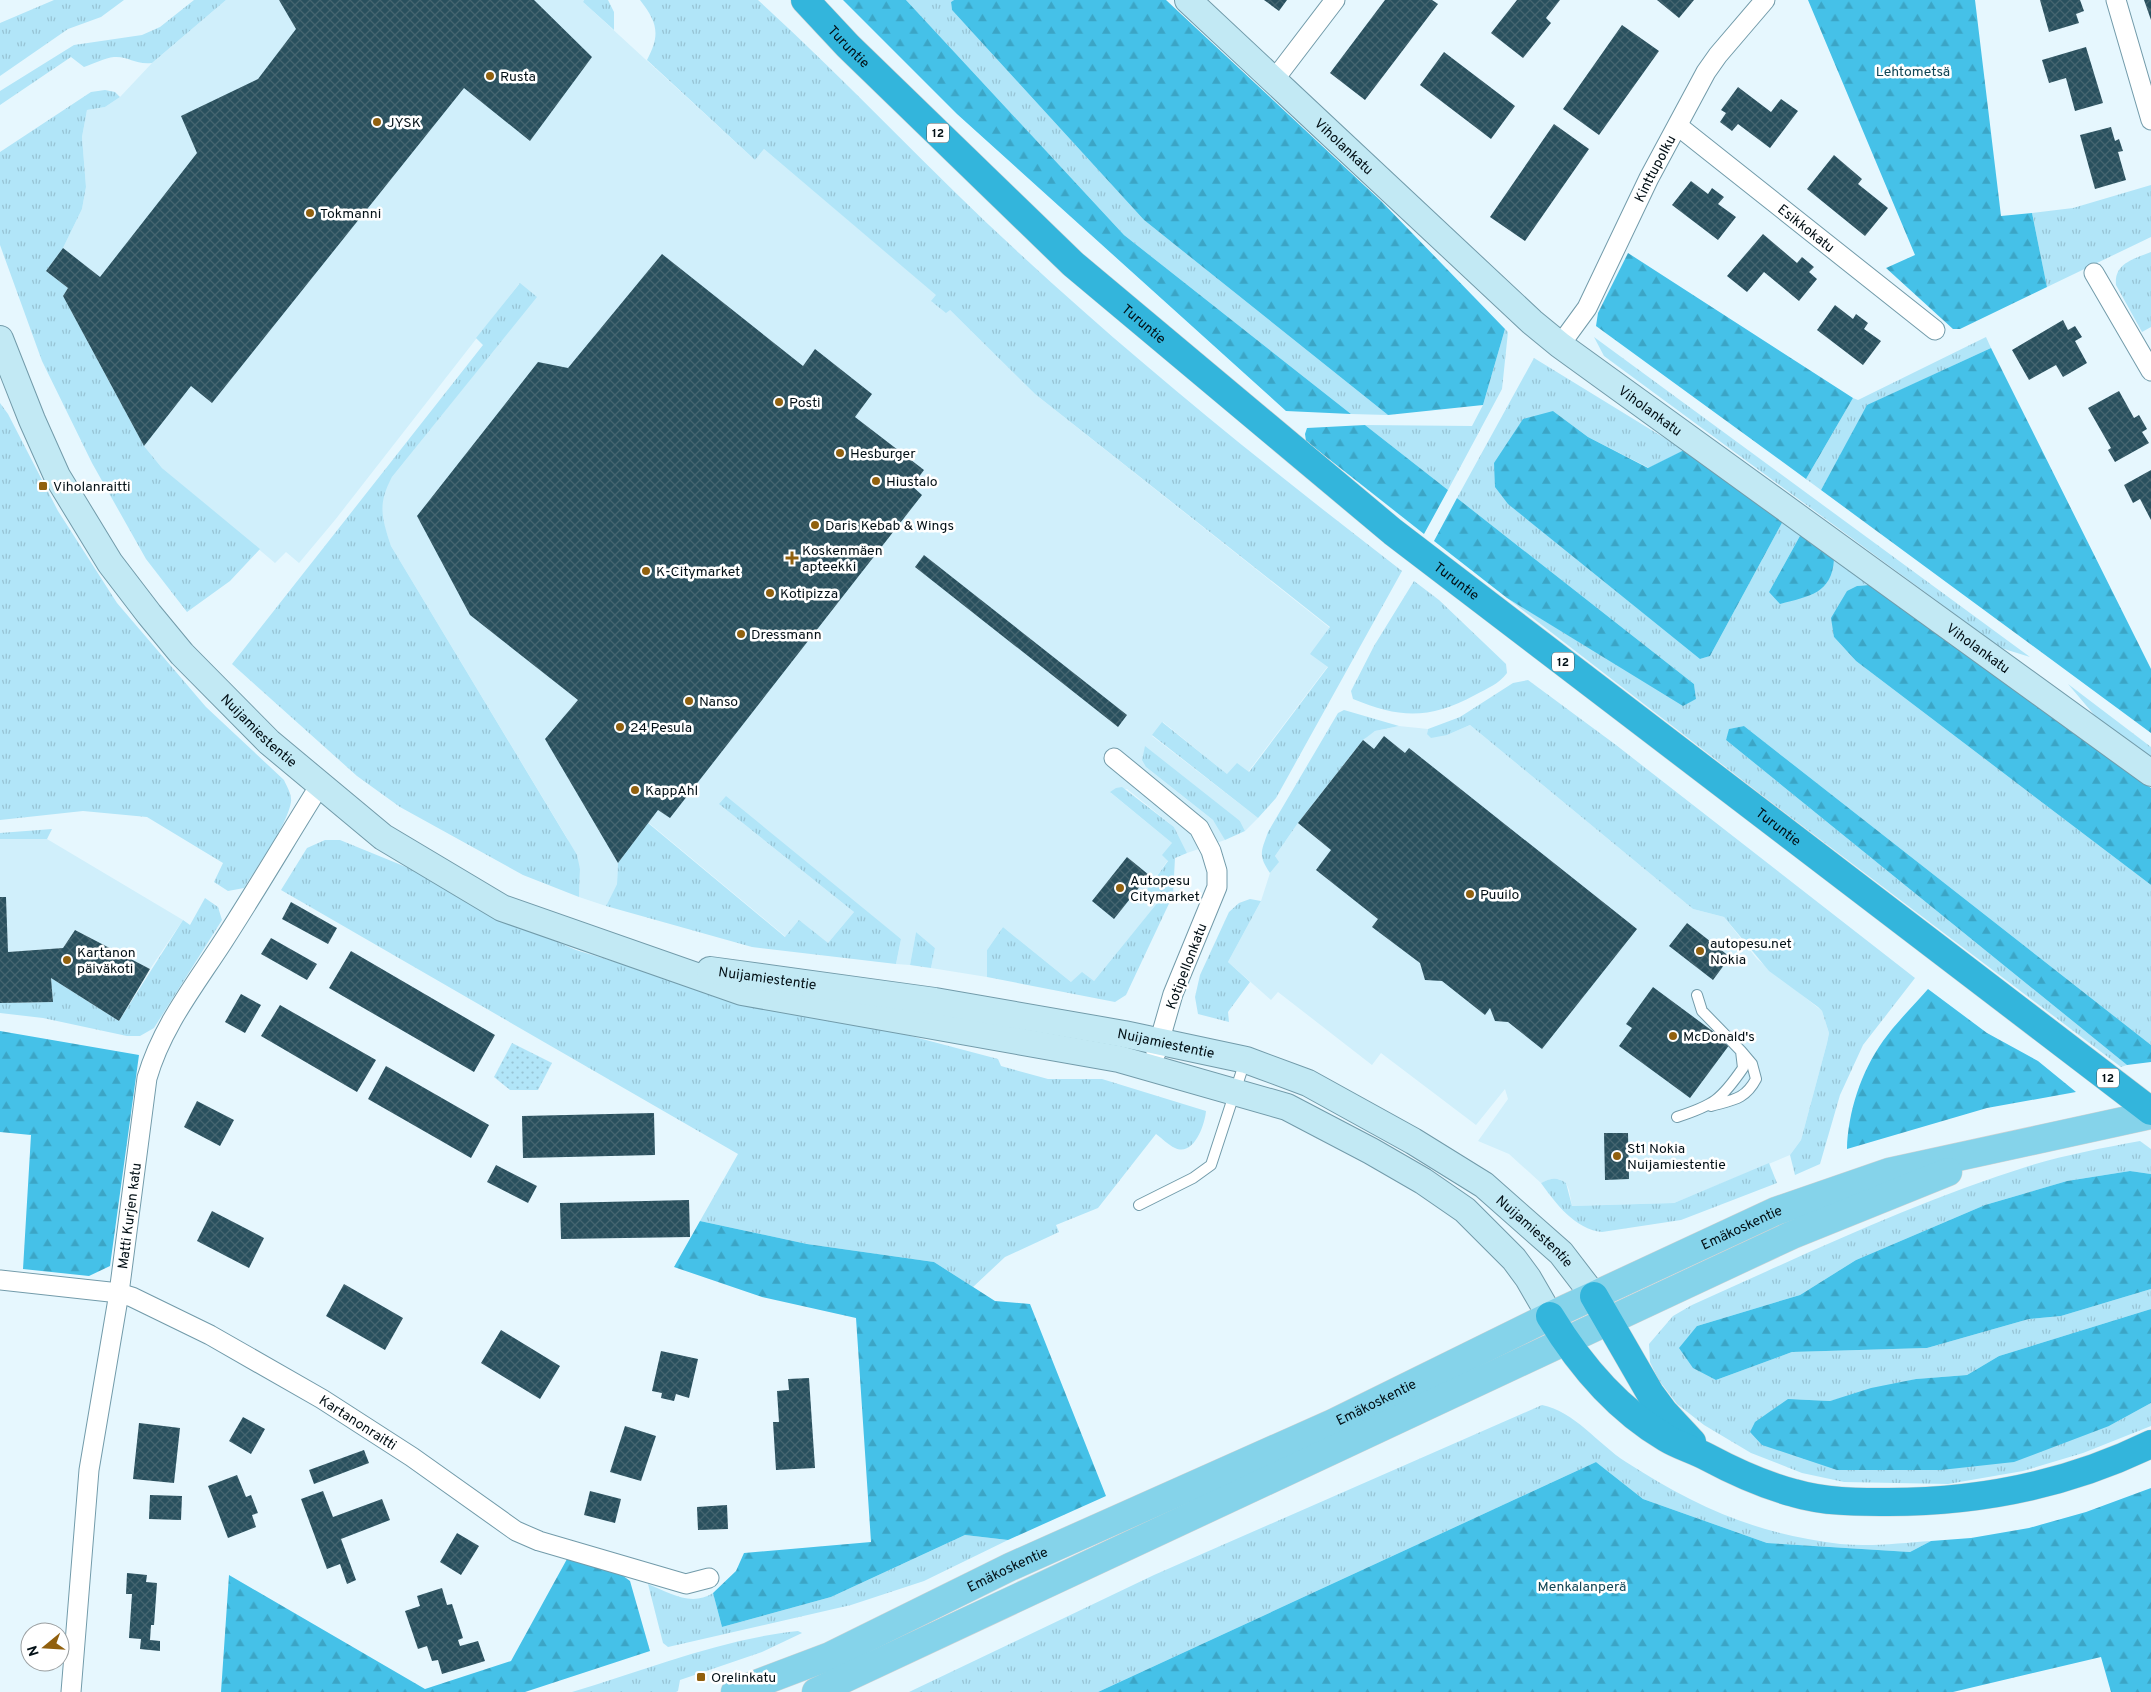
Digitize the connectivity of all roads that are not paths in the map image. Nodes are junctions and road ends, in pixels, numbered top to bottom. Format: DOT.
graph roads {
  1 [pos="805,0"];
  2 [pos="1188,0"];
  3 [pos="1334,0"];
  4 [pos="1765,0"];
  5 [pos="2116,0"];
  6 [pos="1274,80"];
  7 [pos="2151,120"];
  8 [pos="1678,126"];
  9 [pos="2094,273"];
  10 [pos="1935,330"];
  11 [pos="0,339"];
  12 [pos="1560,345"];
  13 [pos="2151,371"];
  14 [pos="1114,758"];
  15 [pos="2151,773"];
  16 [pos="320,785"];
  17 [pos="664,965"];
  18 [pos="1698,995"];
  19 [pos="1159,1041"];
  20 [pos="1741,1051"];
  21 [pos="1246,1060"];
  22 [pos="1152,1068"];
  23 [pos="1235,1091"];
  24 [pos="1710,1106"];
  25 [pos="2151,1111"];
  26 [pos="2151,1115"];
  27 [pos="1677,1117"];
  28 [pos="2026,1141"];
  29 [pos="1139,1205"];
  30 [pos="0,1280"];
  31 [pos="119,1293"];
  32 [pos="1594,1296"];
  33 [pos="1550,1316"];
  34 [pos="1609,1320"];
  35 [pos="1566,1342"];
  36 [pos="2151,1444"];
  37 [pos="1705,1456"];
  38 [pos="709,1578"];
  39 [pos="71,1692"];
  40 [pos="735,1692"];
  41 [pos="816,1692"];
  1 -- 25 [label="highway, Turuntie / 12"];
  2 -- 6 [label="main road, Viholankatu"];
  3 -- 6 [label="street"];
  4 -- 8 [label="street, Kinttupolku"];
  5 -- 7 [label="street"];
  6 -- 12 [label="main road, Viholankatu"];
  8 -- 10 [label="street, Esikkokatu"];
  8 -- 12 [label="street, Kinttupolku"];
  9 -- 13 [label="street"];
  11 -- 16 [label="main road, Nuijamiestentie"];
  12 -- 15 [label="main road, Viholankatu"];
  14 -- 19 [label="street, Kotipellonkatu"];
  16 -- 17 [label="main road, Nuijamiestentie"];
  16 -- 31 [label="street, Matti Kurjen katu"];
  17 -- 19 [label="main road, Nuijamiestentie"];
  17 -- 22 [label="main road, Nuijamiestentie"];
  18 -- 20 [label="lane"];
  19 -- 21 [label="main road, Nuijamiestentie"];
  19 -- 22 [label="street, Kotipellonkatu"];
  20 -- 24 [label="lane"];
  20 -- 24 [label="lane"];
  21 -- 23 [label="lane"];
  21 -- 32 [label="main road, Nuijamiestentie"];
  22 -- 23 [label="main road, Nuijamiestentie"];
  23 -- 29 [label="lane"];
  23 -- 33 [label="main road, Nuijamiestentie"];
  24 -- 27 [label="lane"];
  26 -- 28 [label="main road, Emäkoskentie"];
  28 -- 32 [label="main road, Emäkoskentie"];
  28 -- 34 [label="main road, Emäkoskentie"];
  30 -- 31 [label="street, Kartanonraitti"];
  31 -- 38 [label="street, Kartanonraitti"];
  31 -- 39 [label="street, Matti Kurjen katu"];
  32 -- 33 [label="main road, Emäkoskentie"];
  32 -- 34 [label="highway"];
  33 -- 35 [label="highway"];
  33 -- 40 [label="main road, Emäkoskentie"];
  34 -- 35 [label="main road, Emäkoskentie"];
  34 -- 37 [label="highway"];
  35 -- 37 [label="highway"];
  35 -- 41 [label="main road, Emäkoskentie"];
  36 -- 37 [label="highway"];
}
